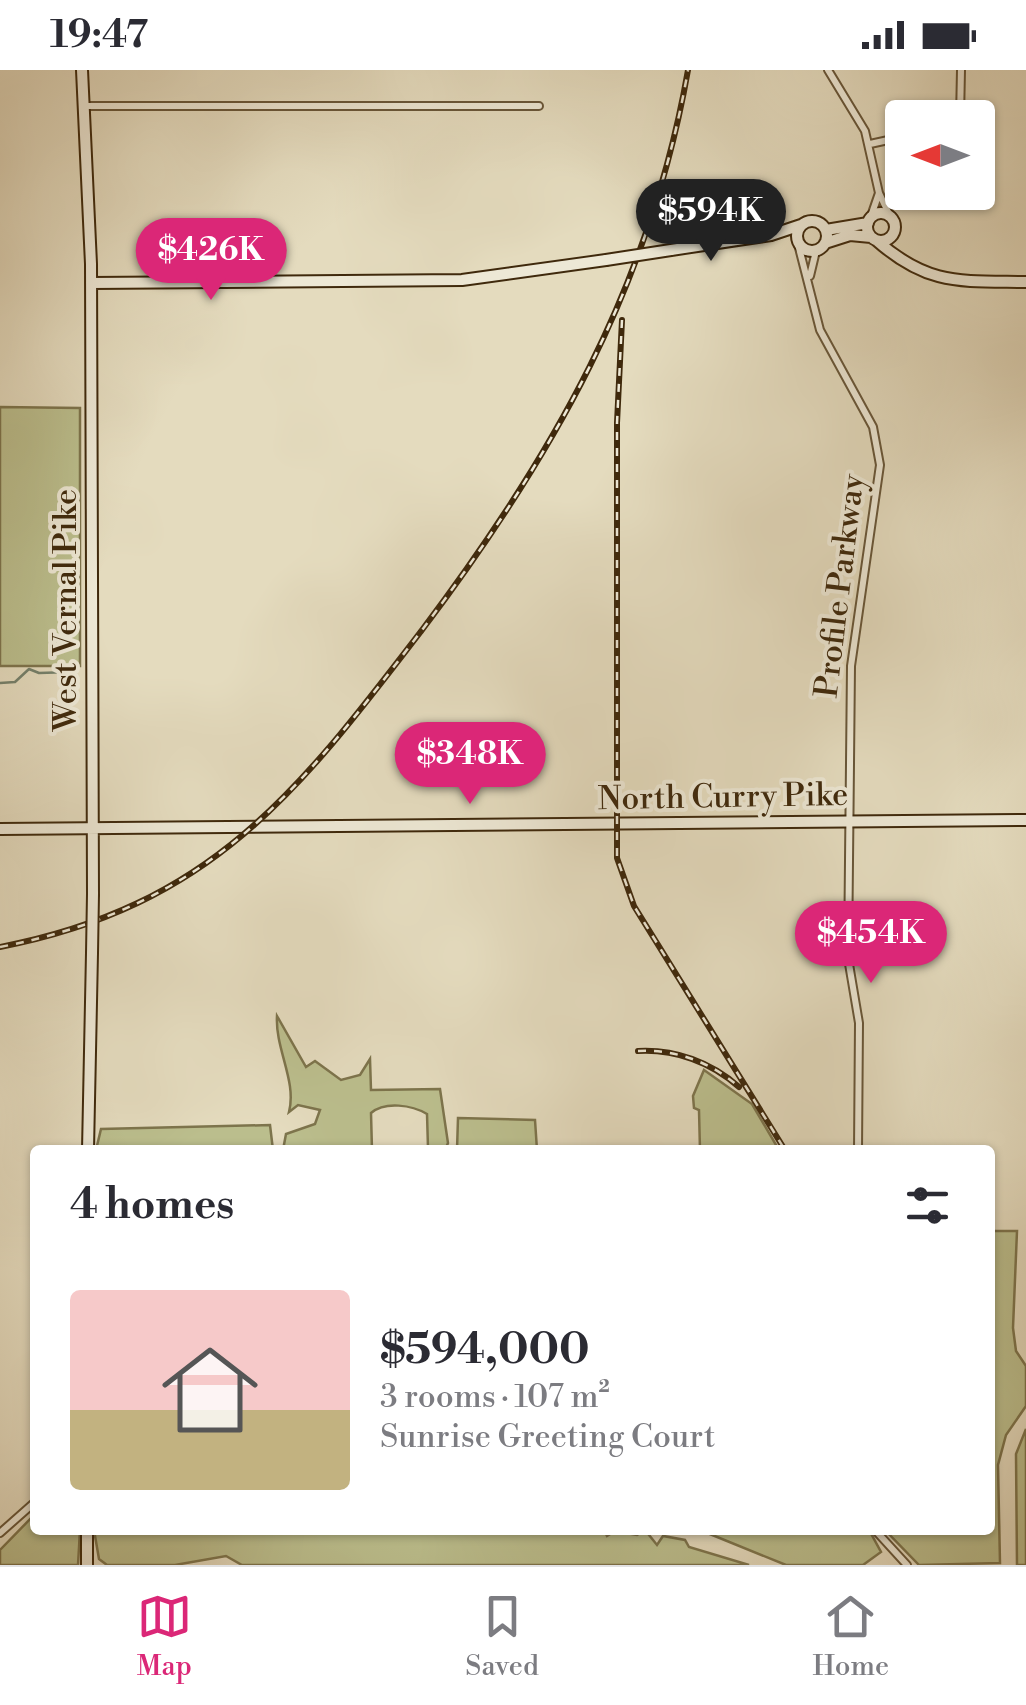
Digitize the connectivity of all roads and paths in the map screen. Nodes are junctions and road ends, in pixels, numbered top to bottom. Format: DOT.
graph roads {
  1 [pos="82,70"];
  2 [pos="828,70"];
  3 [pos="960,70"];
  4 [pos="960,100"];
  5 [pos="84,106"];
  6 [pos="539,106"];
  7 [pos="885,140"];
  8 [pos="870,144"];
  9 [pos="878,193"];
  10 [pos="890,216"];
  11 [pos="869,221"];
  12 [pos="801,225"];
  13 [pos="893,234"];
  14 [pos="771,235"];
  15 [pos="874,238"];
  16 [pos="823,242"];
  17 [pos="798,243"];
  18 [pos="894,256"];
  19 [pos="810,282"];
  20 [pos="1026,282"];
  21 [pos="91,283"];
  22 [pos="1026,820"];
  23 [pos="849,821"];
  24 [pos="0,829"];
  25 [pos="92,829"];
  26 [pos="88,1145"];
  27 [pos="858,1145"];
  28 [pos="30,1506"];
  29 [pos="0,1533"];
  30 [pos="87,1535"];
  31 [pos="879,1535"];
  32 [pos="901,1563"];
  33 [pos="87,1565"];
  1 -- 5 [label="main road, West Vernal Pike"];
  2 -- 8 [label="street"];
  3 -- 4 [label="street"];
  5 -- 6 [label="street"];
  5 -- 21 [label="main road, West Vernal Pike"];
  7 -- 8 [label="street"];
  8 -- 9 [label="street"];
  9 -- 10 [label="street"];
  9 -- 11 [label="street"];
  10 -- 11 [label="main road"];
  10 -- 13 [label="main road"];
  11 -- 15 [label="main road"];
  11 -- 16 [label="main road"];
  12 -- 14 [label="main road"];
  12 -- 16 [label="main road"];
  12 -- 17 [label="main road"];
  13 -- 15 [label="main road"];
  13 -- 18 [label="main road"];
  14 -- 17 [label="main road"];
  14 -- 21 [label="main road, bridge"];
  15 -- 16 [label="main road"];
  15 -- 18 [label="main road"];
  16 -- 17 [label="main road"];
  16 -- 19 [label="street, Profile Parkway"];
  17 -- 19 [label="street, Profile Parkway"];
  18 -- 20 [label="main road"];
  19 -- 23 [label="street, Profile Parkway"];
  21 -- 25 [label="main road, West Vernal Pike"];
  22 -- 23 [label="main road, North Curry Pike"];
  23 -- 25 [label="main road, North Curry Pike"];
  23 -- 27 [label="street, Profile Parkway"];
  24 -- 25 [label="main road, North Curry Pike"];
  25 -- 26 [label="main road, West Vernal Pike, bridge"];
  28 -- 29 [label="street"];
  30 -- 33 [label="main road"];
  31 -- 32 [label="street"];
}
